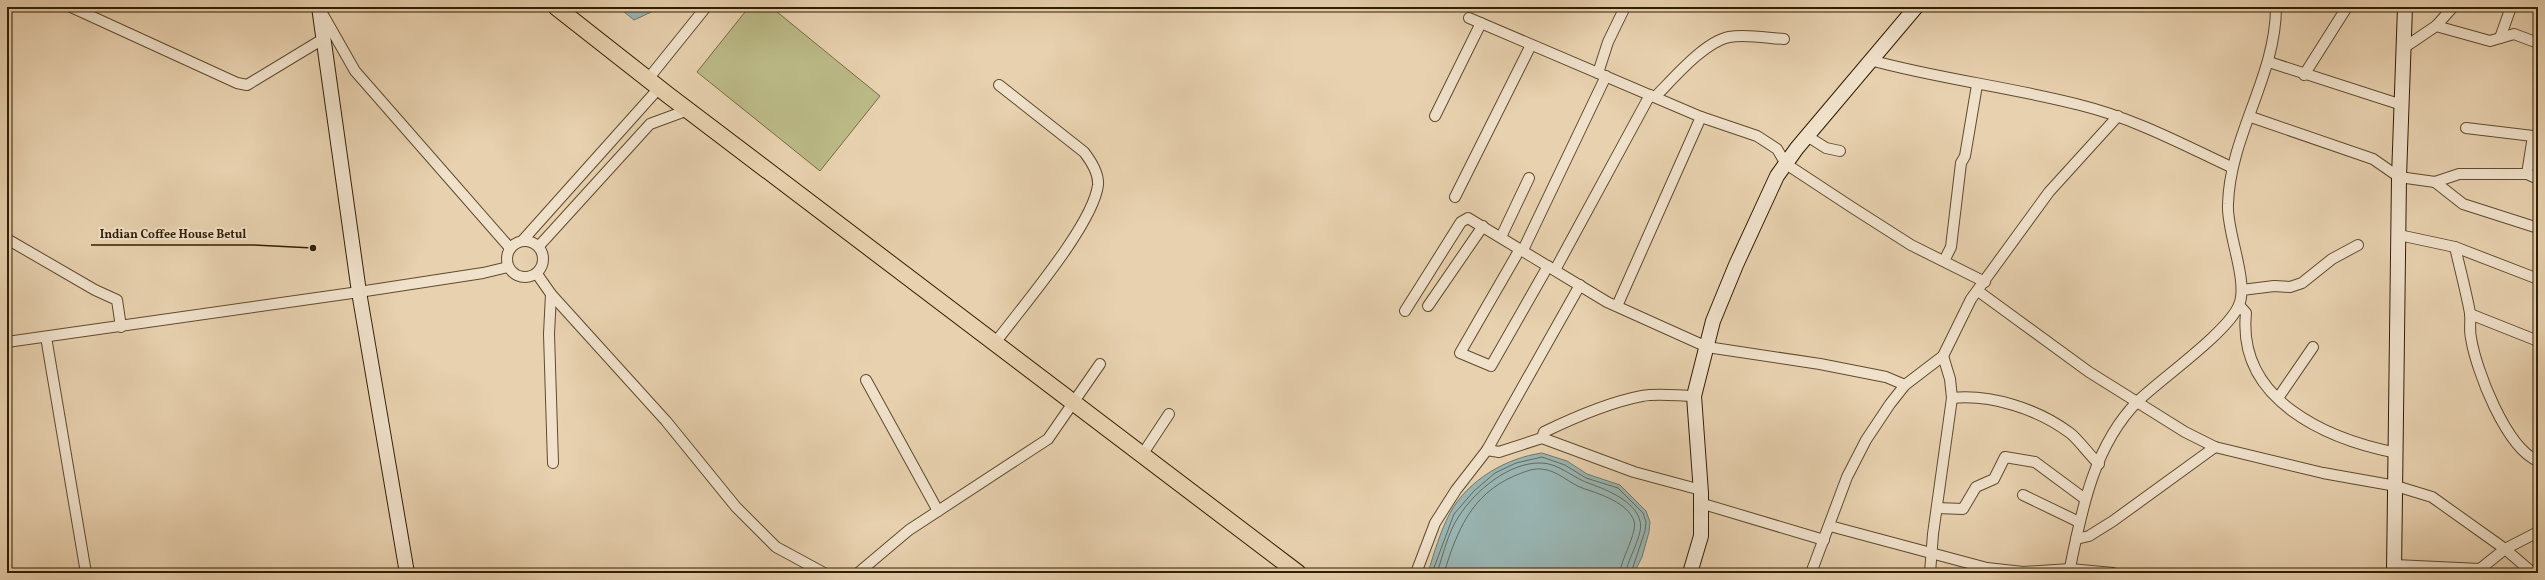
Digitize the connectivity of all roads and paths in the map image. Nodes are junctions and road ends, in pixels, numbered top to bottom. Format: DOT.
graph roads {
  1 [pos="71,7"];
  2 [pos="319,7"];
  3 [pos="556,7"];
  4 [pos="706,7"];
  5 [pos="1625,7"];
  6 [pos="1916,7"];
  7 [pos="2276,7"];
  8 [pos="2347,7"];
  9 [pos="2405,7"];
  10 [pos="2453,7"];
  11 [pos="2511,7"];
  12 [pos="1469,18"];
  13 [pos="1481,23"];
  14 [pos="2436,26"];
  15 [pos="2500,38"];
  16 [pos="323,39"];
  17 [pos="1784,39"];
  18 [pos="2538,44"];
  19 [pos="1531,46"];
  20 [pos="2405,47"];
  21 [pos="1870,60"];
  22 [pos="2269,62"];
  23 [pos="1602,74"];
  24 [pos="2304,75"];
  25 [pos="654,83"];
  26 [pos="999,84"];
  27 [pos="1977,85"];
  28 [pos="1653,96"];
  29 [pos="2402,105"];
  30 [pos="688,110"];
  31 [pos="1435,116"];
  32 [pos="2118,116"];
  33 [pos="1701,117"];
  34 [pos="2251,117"];
  35 [pos="2466,128"];
  36 [pos="1807,136"];
  37 [pos="2535,137"];
  38 [pos="1840,151"];
  39 [pos="1786,164"];
  40 [pos="2231,167"];
  41 [pos="2527,174"];
  42 [pos="2400,177"];
  43 [pos="1529,178"];
  44 [pos="2538,179"];
  45 [pos="2435,182"];
  46 [pos="1455,197"];
  47 [pos="1483,226"];
  48 [pos="2538,228"];
  49 [pos="2398,235"];
  50 [pos="1501,237"];
  51 [pos="7,239"];
  52 [pos="523,240"];
  53 [pos="2358,245"];
  54 [pos="539,246"];
  55 [pos="2455,247"];
  56 [pos="510,248"];
  57 [pos="1522,250"];
  58 [pos="1944,261"];
  59 [pos="508,267"];
  60 [pos="1552,268"];
  61 [pos="537,274"];
  62 [pos="2538,279"];
  63 [pos="1985,282"];
  64 [pos="1580,285"];
  65 [pos="2242,290"];
  66 [pos="1978,291"];
  67 [pos="359,292"];
  68 [pos="551,294"];
  69 [pos="2239,305"];
  70 [pos="1428,306"];
  71 [pos="1618,306"];
  72 [pos="1405,311"];
  73 [pos="2470,314"];
  74 [pos="121,327"];
  75 [pos="46,337"];
  76 [pos="2538,341"];
  77 [pos="7,342"];
  78 [pos="995,343"];
  79 [pos="1707,347"];
  80 [pos="2313,347"];
  81 [pos="1944,356"];
  82 [pos="1100,364"];
  83 [pos="866,380"];
  84 [pos="1905,384"];
  85 [pos="1694,396"];
  86 [pos="1952,398"];
  87 [pos="2278,398"];
  88 [pos="1072,402"];
  89 [pos="2137,402"];
  90 [pos="1169,414"];
  91 [pos="1542,438"];
  92 [pos="2215,447"];
  93 [pos="1488,450"];
  94 [pos="2397,452"];
  95 [pos="1142,455"];
  96 [pos="2538,461"];
  97 [pos="553,463"];
  98 [pos="2099,464"];
  99 [pos="2396,486"];
  100 [pos="2023,495"];
  101 [pos="1700,496"];
  102 [pos="2085,499"];
  103 [pos="1937,508"];
  104 [pos="938,511"];
  105 [pos="2079,522"];
  106 [pos="1830,526"];
  107 [pos="2538,532"];
  108 [pos="2076,539"];
  109 [pos="1824,540"];
  110 [pos="2505,550"];
  111 [pos="1931,553"];
  112 [pos="2394,569"];
  113 [pos="2069,571"];
  114 [pos="86,573"];
  115 [pos="406,573"];
  116 [pos="824,573"];
  117 [pos="858,573"];
  118 [pos="1298,573"];
  119 [pos="1416,573"];
  120 [pos="1690,573"];
  121 [pos="1811,573"];
  122 [pos="1930,573"];
  123 [pos="2113,573"];
  124 [pos="2533,573"];
  1 -- 16 [label="street"];
  2 -- 16 [label="main road"];
  2 -- 56 [label="street"];
  3 -- 25 [label="main road"];
  4 -- 25 [label="street"];
  5 -- 23 [label="street"];
  6 -- 21 [label="main road"];
  7 -- 22 [label="street"];
  8 -- 24 [label="street"];
  9 -- 20 [label="main road"];
  10 -- 14 [label="street"];
  11 -- 15 [label="street"];
  12 -- 13 [label="street"];
  13 -- 19 [label="street"];
  13 -- 31 [label="street"];
  14 -- 15 [label="street"];
  14 -- 20 [label="street"];
  15 -- 18 [label="street"];
  16 -- 67 [label="main road"];
  17 -- 28 [label="street"];
  19 -- 23 [label="street"];
  19 -- 46 [label="street"];
  20 -- 29 [label="main road"];
  21 -- 27 [label="street"];
  21 -- 36 [label="main road"];
  22 -- 24 [label="street"];
  22 -- 34 [label="street"];
  23 -- 28 [label="street"];
  23 -- 57 [label="street"];
  24 -- 29 [label="street"];
  25 -- 30 [label="main road"];
  25 -- 52 [label="street"];
  26 -- 78 [label="street"];
  27 -- 32 [label="street"];
  27 -- 58 [label="street"];
  28 -- 33 [label="street"];
  28 -- 60 [label="street"];
  29 -- 42 [label="main road"];
  30 -- 54 [label="street"];
  30 -- 78 [label="main road"];
  32 -- 40 [label="street"];
  32 -- 63 [label="street"];
  33 -- 39 [label="street"];
  33 -- 71 [label="street"];
  34 -- 40 [label="street"];
  34 -- 42 [label="street"];
  35 -- 37 [label="street"];
  36 -- 38 [label="street"];
  36 -- 39 [label="main road"];
  37 -- 41 [label="street"];
  39 -- 58 [label="street"];
  39 -- 79 [label="main road"];
  40 -- 65 [label="street"];
  41 -- 44 [label="street"];
  41 -- 45 [label="street"];
  42 -- 45 [label="street"];
  42 -- 49 [label="main road"];
  43 -- 50 [label="street"];
  45 -- 48 [label="street"];
  47 -- 50 [label="street"];
  47 -- 70 [label="street"];
  47 -- 72 [label="street"];
  49 -- 55 [label="street"];
  49 -- 94 [label="main road"];
  50 -- 57 [label="street"];
  51 -- 74 [label="street"];
  52 -- 54 [label="street"];
  52 -- 56 [label="street"];
  53 -- 65 [label="street"];
  54 -- 61 [label="street"];
  55 -- 62 [label="street"];
  55 -- 73 [label="street"];
  56 -- 59 [label="street"];
  57 -- 60 [label="street"];
  57 -- 60 [label="street"];
  58 -- 63 [label="street"];
  59 -- 61 [label="street"];
  59 -- 67 [label="street"];
  60 -- 64 [label="street"];
  61 -- 68 [label="street"];
  63 -- 66 [label="street"];
  64 -- 71 [label="street"];
  64 -- 93 [label="street"];
  65 -- 69 [label="street"];
  66 -- 81 [label="street"];
  66 -- 89 [label="street"];
  67 -- 74 [label="street"];
  67 -- 115 [label="main road"];
  68 -- 97 [label="street"];
  68 -- 116 [label="street"];
  69 -- 87 [label="street"];
  69 -- 89 [label="street"];
  71 -- 79 [label="street"];
  73 -- 76 [label="street"];
  73 -- 96 [label="street"];
  74 -- 75 [label="street"];
  75 -- 77 [label="street"];
  75 -- 114 [label="street"];
  78 -- 88 [label="main road"];
  79 -- 84 [label="street"];
  79 -- 85 [label="main road"];
  80 -- 87 [label="street"];
  81 -- 84 [label="street"];
  81 -- 86 [label="street"];
  82 -- 88 [label="street"];
  83 -- 104 [label="street"];
  84 -- 106 [label="street"];
  85 -- 91 [label="street"];
  85 -- 101 [label="main road"];
  86 -- 98 [label="street"];
  86 -- 103 [label="street"];
  87 -- 94 [label="street"];
  88 -- 95 [label="main road"];
  88 -- 104 [label="street"];
  89 -- 92 [label="street"];
  89 -- 98 [label="street"];
  90 -- 95 [label="street"];
  91 -- 93 [label="street"];
  91 -- 101 [label="street"];
  92 -- 99 [label="street"];
  92 -- 108 [label="street"];
  93 -- 119 [label="street"];
  94 -- 99 [label="main road"];
  95 -- 118 [label="main road"];
  98 -- 102 [label="street"];
  99 -- 110 [label="street"];
  99 -- 112 [label="main road"];
  100 -- 105 [label="street"];
  101 -- 109 [label="street"];
  101 -- 120 [label="main road"];
  102 -- 103 [label="street"];
  102 -- 105 [label="street"];
  103 -- 111 [label="street"];
  104 -- 117 [label="street"];
  105 -- 108 [label="street"];
  106 -- 109 [label="street"];
  106 -- 111 [label="street"];
  107 -- 110 [label="street"];
  108 -- 113 [label="street"];
  109 -- 121 [label="street"];
  110 -- 112 [label="street"];
  110 -- 124 [label="street"];
  111 -- 113 [label="street"];
  111 -- 122 [label="street"];
  113 -- 123 [label="street"];
}
